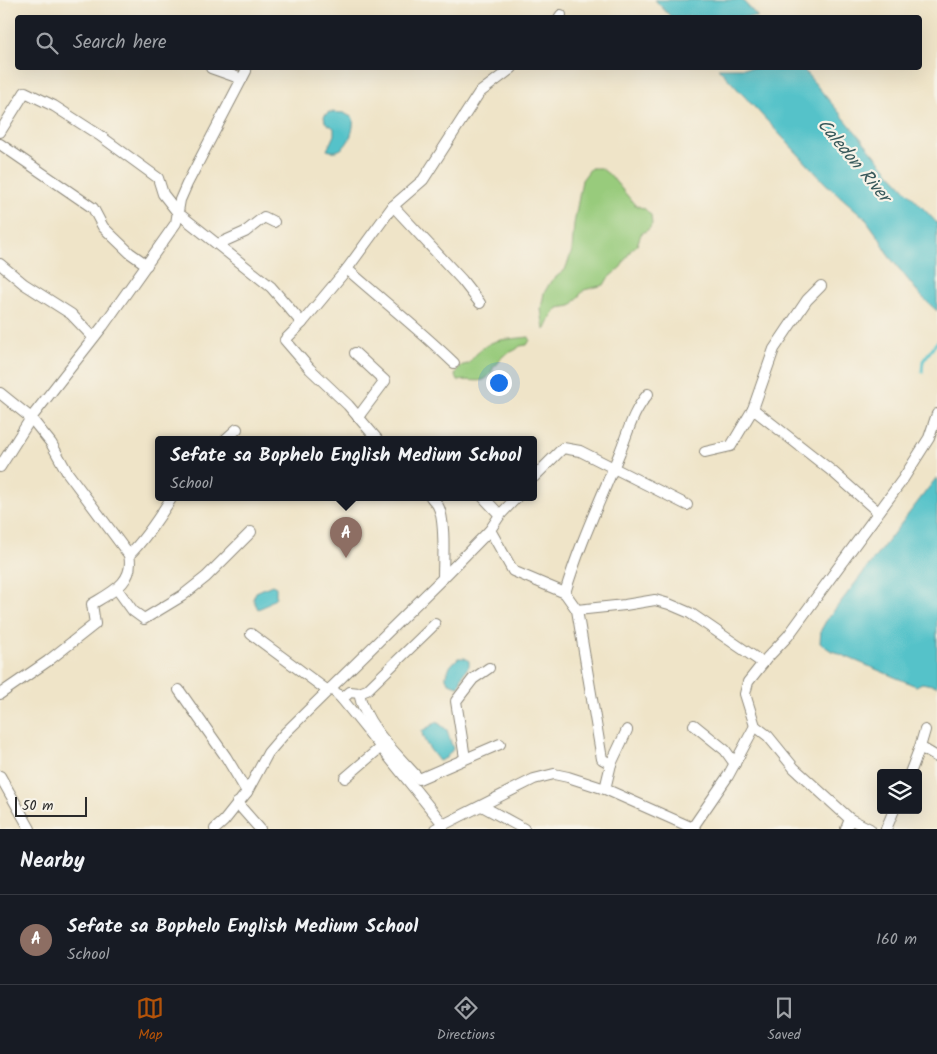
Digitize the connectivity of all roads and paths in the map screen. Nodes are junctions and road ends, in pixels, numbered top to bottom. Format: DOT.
graph roads {
  1 [pos="220,70"];
  2 [pos="509,70"];
  3 [pos="0,132"];
  4 [pos="0,144"];
  5 [pos="393,206"];
  6 [pos="178,213"];
  7 [pos="274,222"];
  8 [pos="218,244"];
  9 [pos="0,264"];
  10 [pos="147,265"];
  11 [pos="347,269"];
  12 [pos="822,286"];
  13 [pos="480,303"];
  14 [pos="302,323"];
  15 [pos="94,337"];
  16 [pos="356,353"];
  17 [pos="454,363"];
  18 [pos="0,393"];
  19 [pos="648,394"];
  20 [pos="753,409"];
  21 [pos="937,414"];
  22 [pos="358,417"];
  23 [pos="32,418"];
  24 [pos="237,429"];
  25 [pos="229,436"];
  26 [pos="374,436"];
  27 [pos="705,452"];
  28 [pos="0,467"];
  29 [pos="612,468"];
  30 [pos="537,474"];
  31 [pos="169,501"];
  32 [pos="434,501"];
  33 [pos="487,501"];
  34 [pos="513,501"];
  35 [pos="687,505"];
  36 [pos="878,512"];
  37 [pos="500,515"];
  38 [pos="490,530"];
  39 [pos="251,532"];
  40 [pos="129,555"];
  41 [pos="443,578"];
  42 [pos="117,589"];
  43 [pos="564,593"];
  44 [pos="577,610"];
  45 [pos="434,624"];
  46 [pos="251,634"];
  47 [pos="763,662"];
  48 [pos="489,668"];
  49 [pos="179,690"];
  50 [pos="330,690"];
  51 [pos="359,693"];
  52 [pos="0,694"];
  53 [pos="342,699"];
  54 [pos="694,725"];
  55 [pos="755,726"];
  56 [pos="627,730"];
  57 [pos="925,730"];
  58 [pos="500,744"];
  59 [pos="381,747"];
  60 [pos="920,747"];
  61 [pos="937,757"];
  62 [pos="466,758"];
  63 [pos="611,764"];
  64 [pos="735,764"];
  65 [pos="912,769"];
  66 [pos="0,776"];
  67 [pos="345,778"];
  68 [pos="605,789"];
  69 [pos="247,792"];
  70 [pos="237,803"];
  71 [pos="482,806"];
  72 [pos="892,814"];
  73 [pos="850,818"];
  74 [pos="439,826"];
  75 [pos="694,828"];
  76 [pos="30,829"];
  77 [pos="215,829"];
  78 [pos="260,829"];
  79 [pos="524,829"];
  80 [pos="846,829"];
  81 [pos="870,829"];
  82 [pos="886,829"];
  1 -- 6 [label="street"];
  2 -- 5 [label="street"];
  3 -- 6 [label="street"];
  4 -- 10 [label="street"];
  5 -- 11 [label="street"];
  5 -- 13 [label="street"];
  6 -- 8 [label="street"];
  6 -- 10 [label="street"];
  7 -- 8 [label="street"];
  8 -- 14 [label="street"];
  9 -- 15 [label="street"];
  10 -- 15 [label="street"];
  11 -- 14 [label="street"];
  11 -- 17 [label="street"];
  12 -- 20 [label="street"];
  14 -- 22 [label="street"];
  15 -- 23 [label="street"];
  16 -- 22 [label="street"];
  18 -- 23 [label="street"];
  19 -- 29 [label="street"];
  20 -- 27 [label="street"];
  20 -- 36 [label="street"];
  21 -- 36 [label="street"];
  22 -- 26 [label="street"];
  23 -- 28 [label="street"];
  23 -- 40 [label="street"];
  24 -- 25 [label="street"];
  29 -- 30 [label="street"];
  29 -- 35 [label="street"];
  29 -- 43 [label="street"];
  31 -- 40 [label="street"];
  32 -- 41 [label="street"];
  33 -- 37 [label="street"];
  34 -- 37 [label="street"];
  36 -- 47 [label="street"];
  37 -- 38 [label="street"];
  38 -- 41 [label="street"];
  38 -- 43 [label="street"];
  39 -- 42 [label="street"];
  40 -- 42 [label="street"];
  41 -- 50 [label="street"];
  42 -- 52 [label="street"];
  43 -- 44 [label="street"];
  44 -- 47 [label="street"];
  44 -- 63 [label="street"];
  45 -- 51 [label="street"];
  46 -- 50 [label="street"];
  47 -- 55 [label="street"];
  48 -- 62 [label="street"];
  49 -- 69 [label="street"];
  50 -- 53 [label="street"];
  50 -- 69 [label="street"];
  51 -- 53 [label="street"];
  51 -- 62 [label="street"];
  53 -- 59 [label="street"];
  54 -- 64 [label="street"];
  55 -- 64 [label="street"];
  55 -- 73 [label="street"];
  56 -- 63 [label="street"];
  57 -- 60 [label="street"];
  58 -- 62 [label="street"];
  59 -- 67 [label="street"];
  59 -- 74 [label="street"];
  60 -- 61 [label="street"];
  60 -- 65 [label="street"];
  63 -- 68 [label="street"];
  64 -- 75 [label="street"];
  66 -- 76 [label="street"];
  68 -- 71 [label="street"];
  68 -- 75 [label="street"];
  69 -- 70 [label="street"];
  70 -- 77 [label="street"];
  70 -- 78 [label="street"];
  71 -- 74 [label="street"];
  71 -- 79 [label="street"];
  72 -- 82 [label="street"];
  73 -- 80 [label="street"];
  73 -- 81 [label="street"];
}
